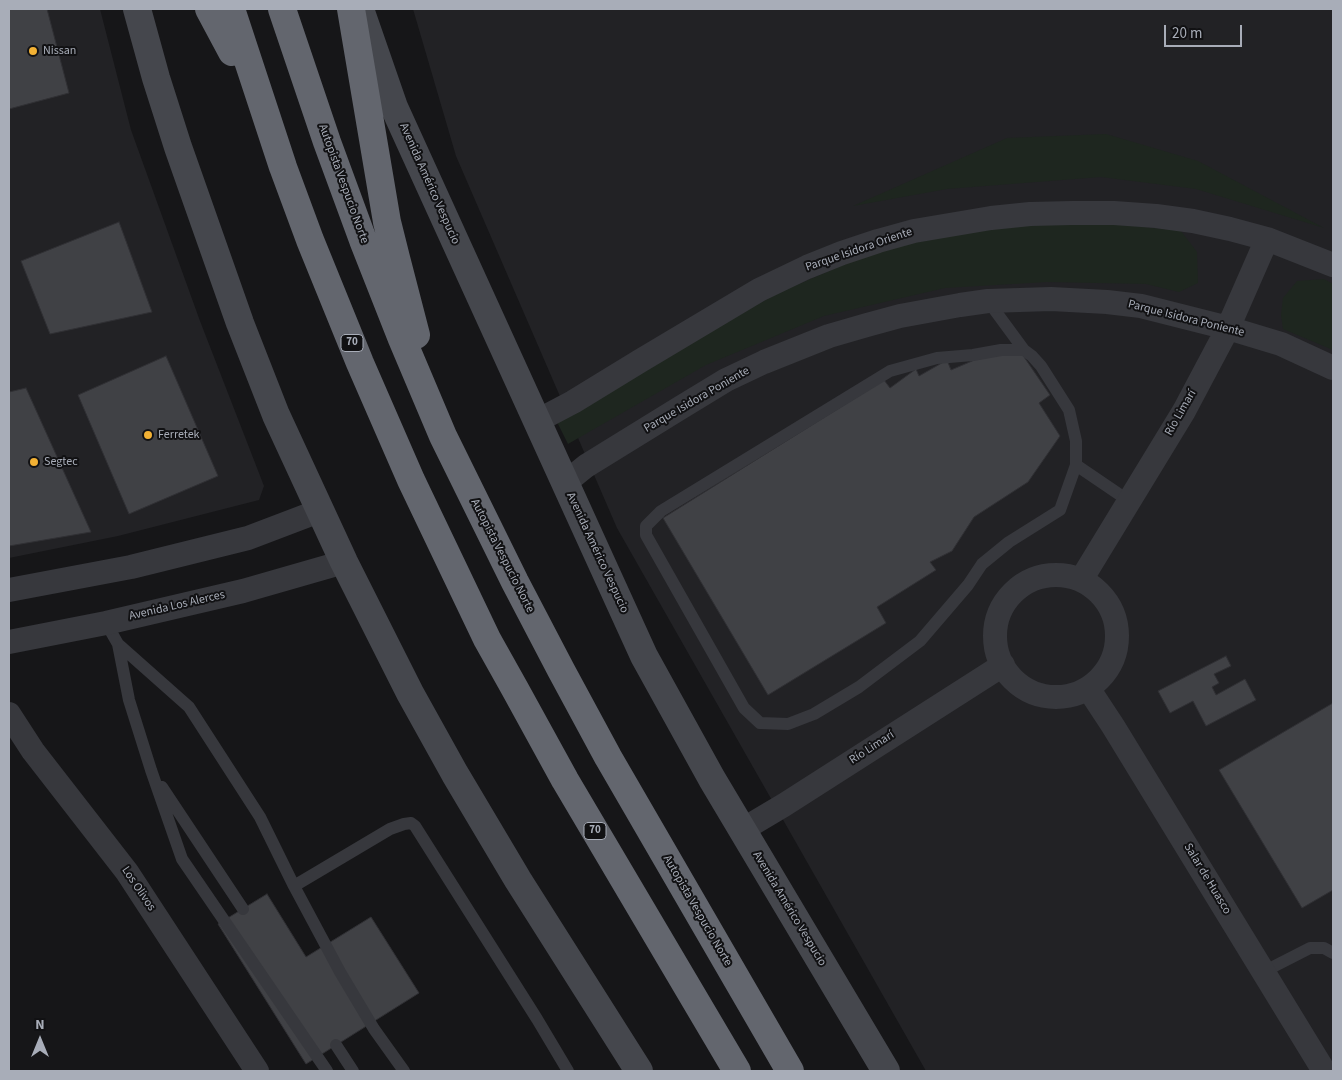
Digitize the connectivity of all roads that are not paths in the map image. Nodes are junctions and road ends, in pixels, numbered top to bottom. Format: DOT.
graph roads {
  1 [pos="137,9"];
  2 [pos="209,9"];
  3 [pos="231,9"];
  4 [pos="282,9"];
  5 [pos="351,9"];
  6 [pos="360,9"];
  7 [pos="258,93"];
  8 [pos="1267,239"];
  9 [pos="1333,265"];
  10 [pos="988,301"];
  11 [pos="1228,328"];
  12 [pos="1024,350"];
  13 [pos="1333,368"];
  14 [pos="537,421"];
  15 [pos="443,436"];
  16 [pos="1076,464"];
  17 [pos="565,483"];
  18 [pos="1129,502"];
  19 [pos="319,511"];
  20 [pos="344,562"];
  21 [pos="1081,580"];
  22 [pos="9,590"];
  23 [pos="106,622"];
  24 [pos="9,642"];
  25 [pos="118,644"];
  26 [pos="1002,666"];
  27 [pos="1088,688"];
  28 [pos="9,714"];
  29 [pos="151,770"];
  30 [pos="742,830"];
  31 [pos="294,886"];
  32 [pos="243,909"];
  33 [pos="1333,953"];
  34 [pos="1264,972"];
  35 [pos="336,1045"];
  36 [pos="632,1068"];
  37 [pos="257,1071"];
  38 [pos="327,1071"];
  39 [pos="353,1071"];
  40 [pos="404,1071"];
  41 [pos="568,1071"];
  42 [pos="737,1071"];
  43 [pos="790,1071"];
  44 [pos="886,1071"];
  45 [pos="1324,1071"];
  1 -- 19 [label="street"];
  2 -- 7 [label="highway"];
  3 -- 7 [label="highway, 70"];
  4 -- 15 [label="highway, Autopista Vespucio Norte"];
  5 -- 15 [label="highway"];
  6 -- 14 [label="street, Avenida Américo Vespucio"];
  7 -- 42 [label="highway, 70"];
  8 -- 9 [label="street, Parque Isidora Oriente"];
  8 -- 11 [label="street, Río Limarí"];
  8 -- 14 [label="street, Parque Isidora Oriente"];
  10 -- 11 [label="street, Parque Isidora Poniente"];
  10 -- 12 [label="lane"];
  10 -- 17 [label="street, Parque Isidora Poniente"];
  11 -- 13 [label="street, Parque Isidora Poniente"];
  11 -- 18 [label="street, Río Limarí"];
  12 -- 16 [label="lane"];
  12 -- 16 [label="lane"];
  14 -- 17 [label="street, Avenida Américo Vespucio"];
  15 -- 43 [label="highway, Autopista Vespucio Norte"];
  16 -- 18 [label="lane"];
  17 -- 30 [label="street, Avenida Américo Vespucio"];
  18 -- 21 [label="street, Río Limarí"];
  19 -- 20 [label="street"];
  19 -- 22 [label="street"];
  20 -- 23 [label="street, Avenida Los Alerces"];
  20 -- 36 [label="street"];
  21 -- 26 [label="street"];
  21 -- 27 [label="street"];
  23 -- 24 [label="street, Avenida Los Alerces"];
  23 -- 25 [label="lane"];
  25 -- 29 [label="lane"];
  25 -- 31 [label="lane"];
  26 -- 27 [label="street"];
  26 -- 30 [label="street, Río Limarí"];
  27 -- 34 [label="street, Salar de Huasco"];
  28 -- 37 [label="street, Los Olivos"];
  29 -- 32 [label="lane"];
  29 -- 38 [label="lane"];
  30 -- 44 [label="street, Avenida Américo Vespucio"];
  31 -- 40 [label="lane"];
  31 -- 41 [label="lane"];
  33 -- 34 [label="lane"];
  34 -- 45 [label="street, Salar de Huasco"];
  35 -- 39 [label="lane"];
}
